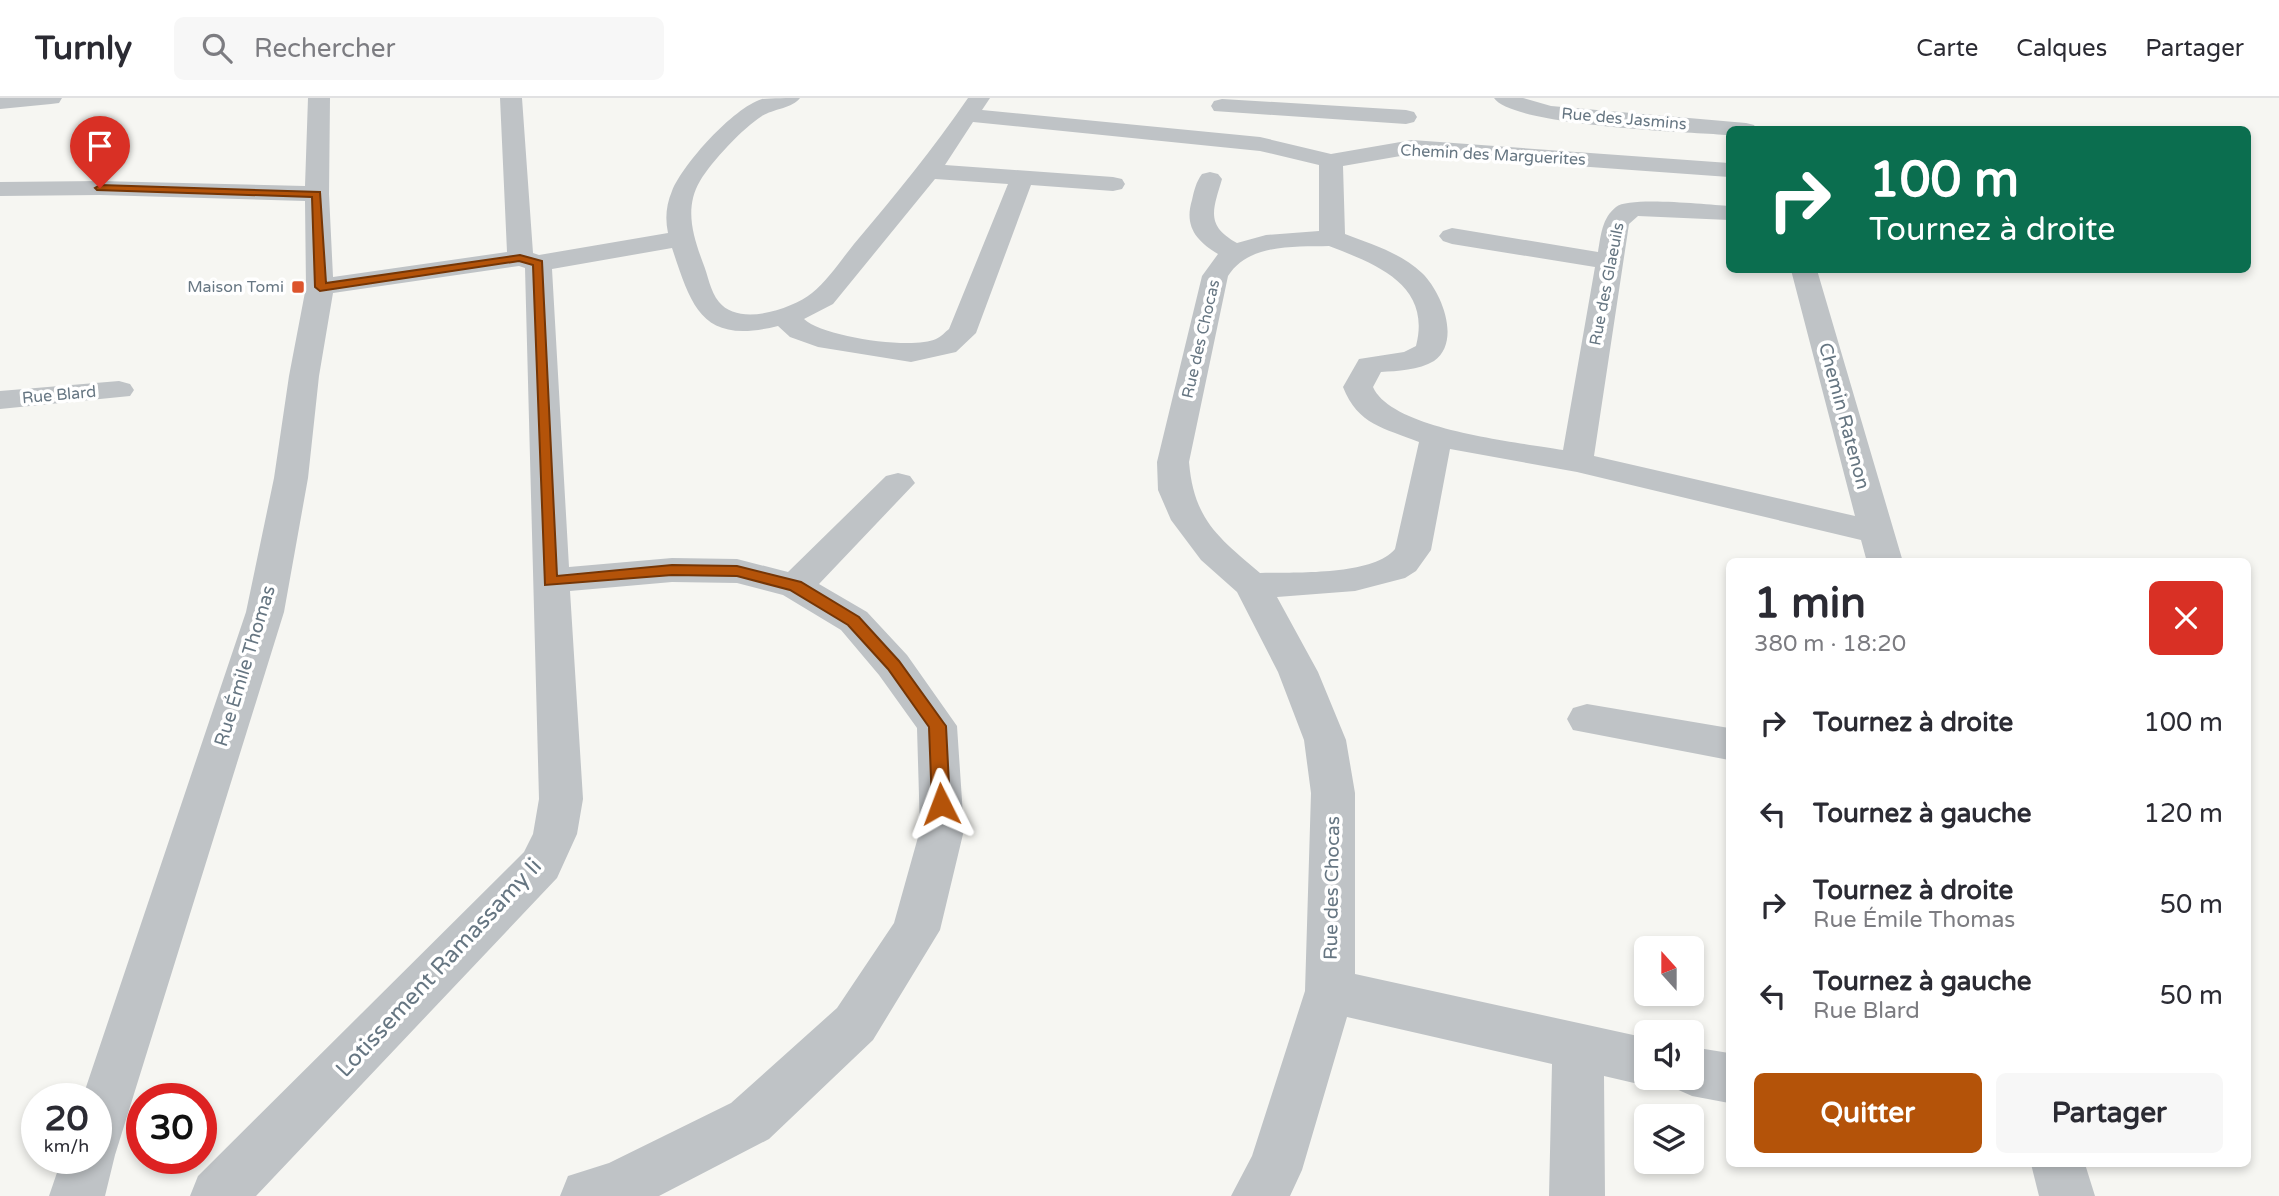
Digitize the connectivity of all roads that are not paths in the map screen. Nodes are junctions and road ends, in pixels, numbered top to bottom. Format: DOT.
graph roads {
  1 [pos="51,98"];
  2 [pos="319,98"];
  3 [pos="511,98"];
  4 [pos="789,98"];
  5 [pos="1505,98"];
  6 [pos="0,103"];
  7 [pos="1222,106"];
  8 [pos="973,107"];
  9 [pos="1092,107"];
  10 [pos="1403,107"];
  11 [pos="1052,121"];
  12 [pos="1726,128"];
  13 [pos="1412,148"];
  14 [pos="1331,161"];
  15 [pos="1726,170"];
  16 [pos="929,172"];
  17 [pos="1022,178"];
  18 [pos="1210,179"];
  19 [pos="1113,184"];
  20 [pos="0,189"];
  21 [pos="317,194"];
  22 [pos="1726,213"];
  23 [pos="1452,236"];
  24 [pos="1332,238"];
  25 [pos="680,239"];
  26 [pos="1234,252"];
  27 [pos="529,260"];
  28 [pos="1608,261"];
  29 [pos="1805,273"];
  30 [pos="320,287"];
  31 [pos="785,317"];
  32 [pos="119,390"];
  33 [pos="0,400"];
  34 [pos="1436,437"];
  35 [pos="1577,463"];
  36 [pos="898,483"];
  37 [pos="1881,547"];
  38 [pos="550,582"];
  39 [pos="1252,585"];
  40 [pos="795,586"];
  41 [pos="1587,719"];
  42 [pos="1726,743"];
  43 [pos="1330,991"];
  44 [pos="1578,1049"];
  45 [pos="1634,1060"];
  46 [pos="1704,1073"];
  47 [pos="1726,1077"];
  48 [pos="112,1086"];
  49 [pos="2059,1167"];
  50 [pos="84,1174"];
  51 [pos="232,1194"];
  52 [pos="76,1196"];
  53 [pos="588,1196"];
  54 [pos="1259,1196"];
  55 [pos="1577,1196"];
  56 [pos="2067,1196"];
  1 -- 6 [label="street"];
  2 -- 21 [label="street, Rue Émile Thomas"];
  3 -- 27 [label="street, Lotissement Ramassamy Ii"];
  4 -- 25 [label="street"];
  5 -- 12 [label="street, Rue des Jasmins"];
  7 -- 10 [label="street"];
  8 -- 11 [label="street, Chemin des Marguerites"];
  8 -- 16 [label="street"];
  9 -- 11 [label="street"];
  10 -- 13 [label="street"];
  11 -- 14 [label="street, Chemin des Marguerites"];
  13 -- 14 [label="street, Chemin des Marguerites"];
  13 -- 15 [label="street, Chemin des Marguerites"];
  14 -- 24 [label="street"];
  16 -- 17 [label="street"];
  16 -- 31 [label="street"];
  17 -- 19 [label="street"];
  17 -- 31 [label="street"];
  18 -- 26 [label="street"];
  20 -- 21 [label="street"];
  21 -- 30 [label="street, Rue Émile Thomas"];
  22 -- 28 [label="street, Rue des Glaeuils"];
  23 -- 28 [label="street"];
  24 -- 26 [label="street"];
  24 -- 34 [label="street"];
  25 -- 27 [label="street"];
  25 -- 31 [label="street"];
  26 -- 39 [label="street, Rue des Chocas"];
  27 -- 30 [label="street"];
  27 -- 38 [label="street, Lotissement Ramassamy Ii"];
  28 -- 35 [label="street, Rue des Glaeuils"];
  29 -- 37 [label="street, Chemin Ratenon"];
  30 -- 48 [label="street, Rue Émile Thomas"];
  32 -- 33 [label="street, Rue Blard"];
  34 -- 35 [label="street"];
  34 -- 39 [label="street"];
  35 -- 37 [label="street"];
  36 -- 40 [label="street"];
  38 -- 40 [label="street"];
  38 -- 51 [label="street, Lotissement Ramassamy Ii"];
  39 -- 43 [label="street, Rue des Chocas"];
  40 -- 53 [label="street"];
  41 -- 42 [label="street"];
  43 -- 44 [label="street"];
  43 -- 54 [label="street, Rue des Chocas"];
  44 -- 45 [label="street"];
  44 -- 55 [label="street"];
  46 -- 47 [label="street"];
  49 -- 56 [label="street"];
  50 -- 52 [label="street"];
}
